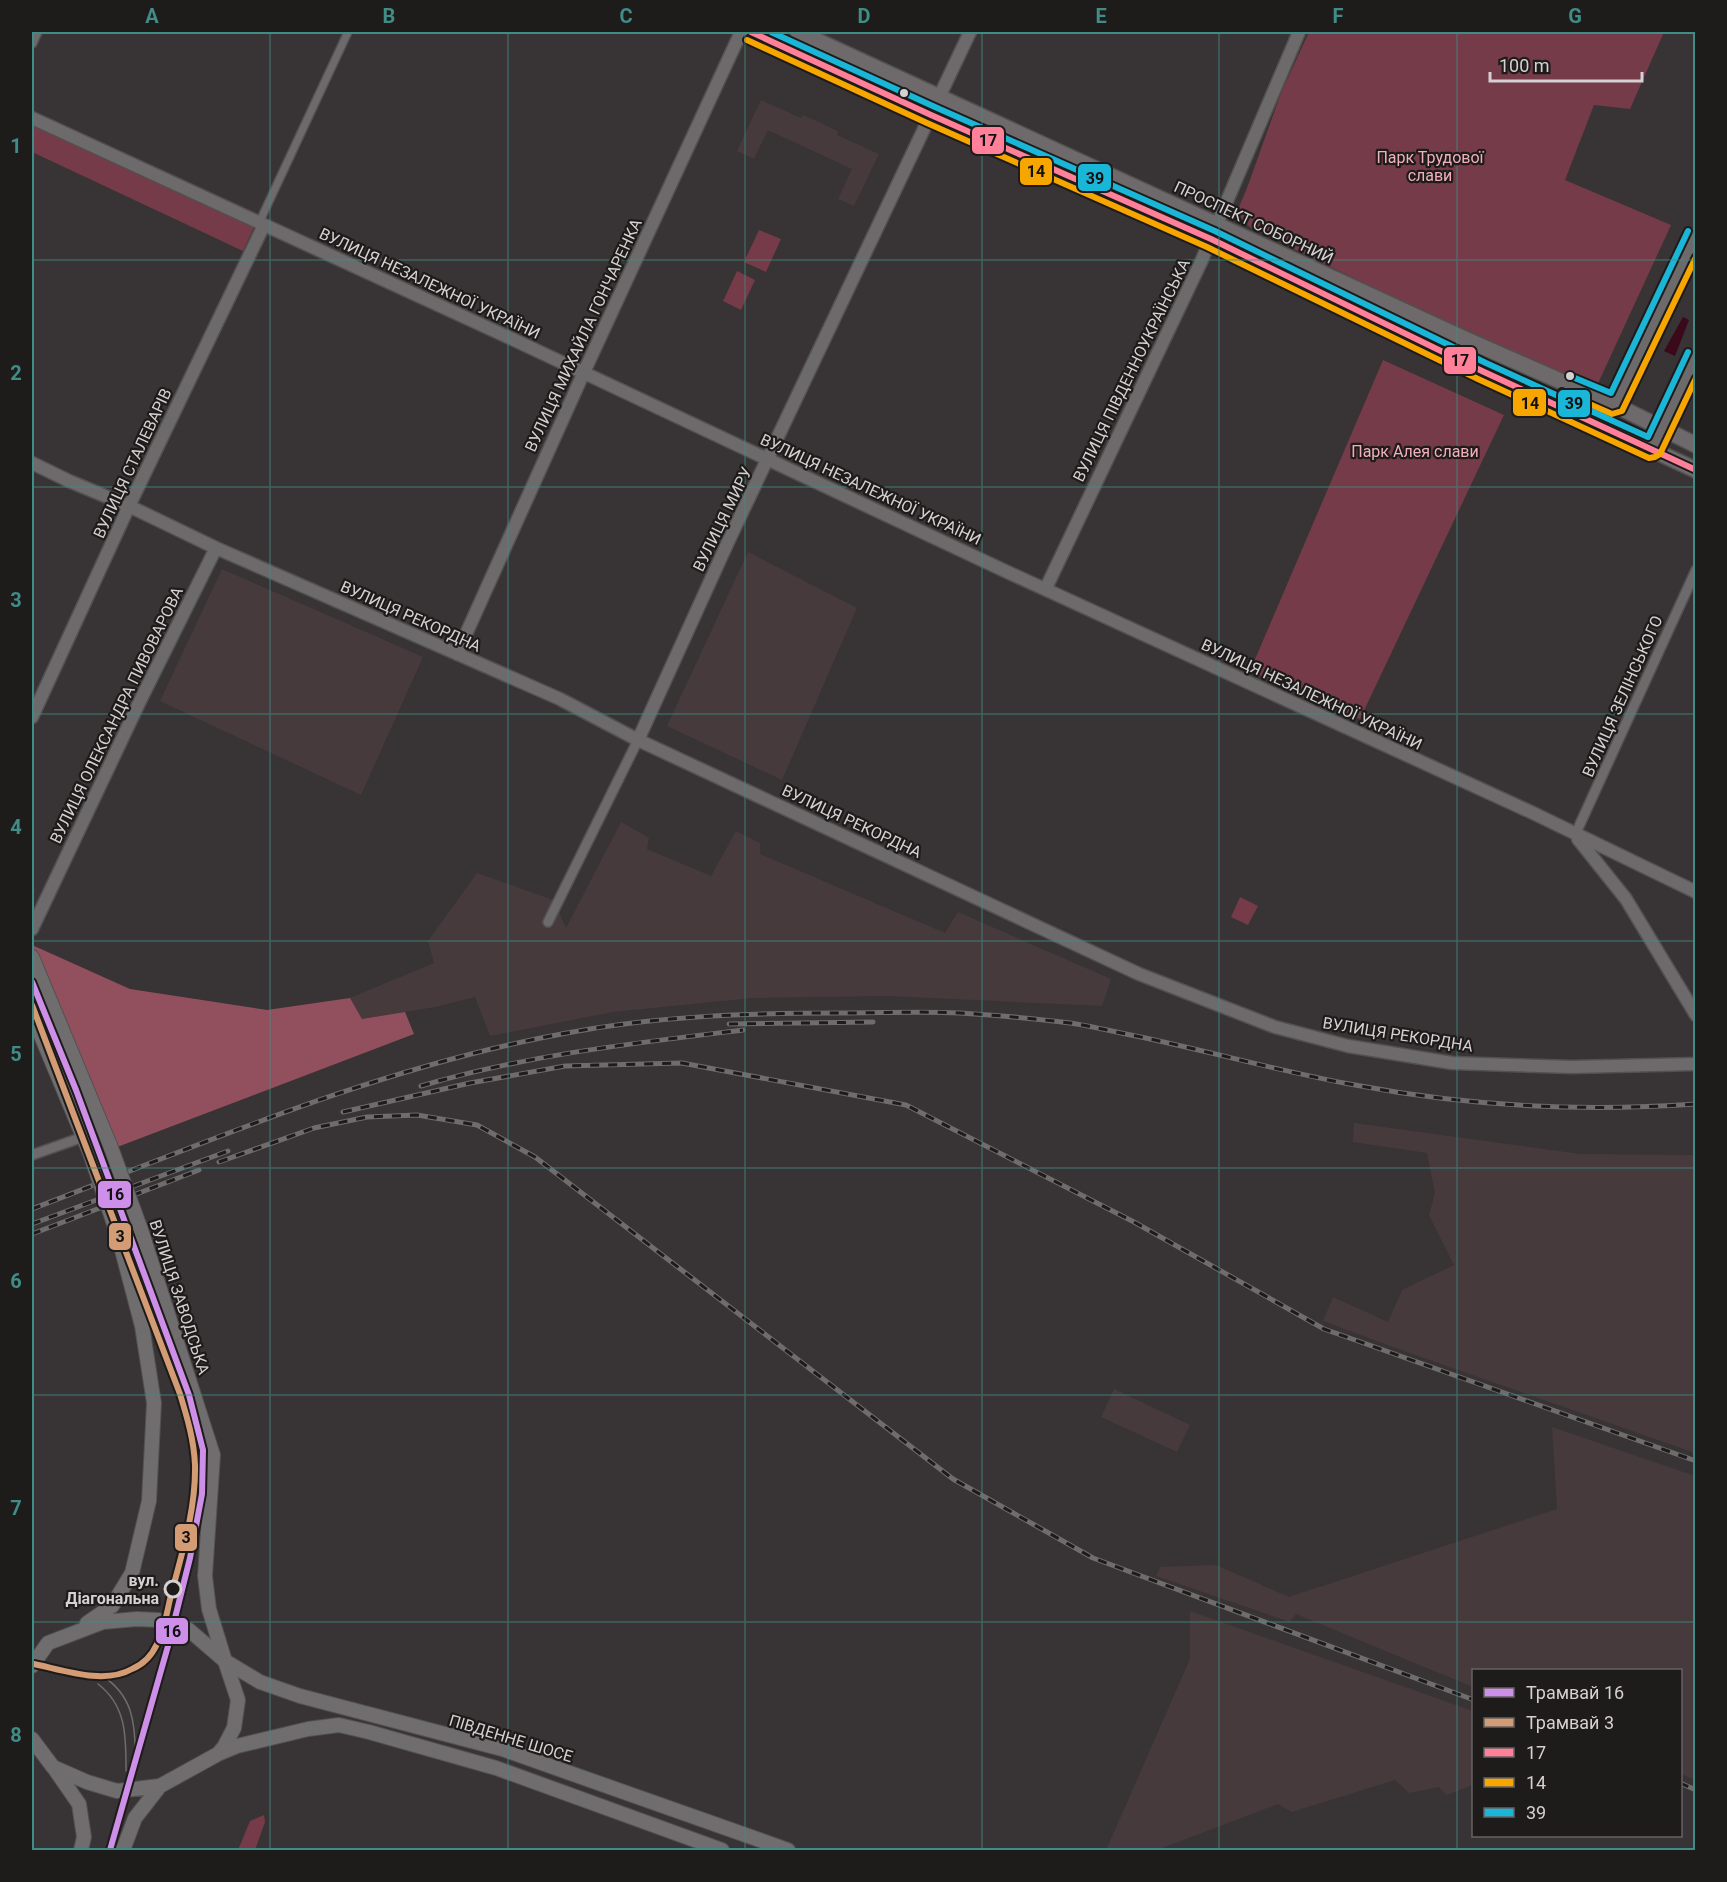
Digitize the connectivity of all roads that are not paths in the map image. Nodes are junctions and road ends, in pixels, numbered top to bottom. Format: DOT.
graph roads {
  1 [pos="37,32"];
  2 [pos="348,32"];
  3 [pos="741,32"];
  4 [pos="751,32"];
  5 [pos="798,32"];
  6 [pos="970,32"];
  7 [pos="1299,32"];
  8 [pos="32,43"];
  9 [pos="940,96"];
  10 [pos="931,115"];
  11 [pos="32,118"];
  12 [pos="262,224"];
  13 [pos="1218,224"];
  14 [pos="1695,235"];
  15 [pos="1211,239"];
  16 [pos="1695,356"];
  17 [pos="584,372"];
  18 [pos="1615,405"];
  19 [pos="1605,428"];
  20 [pos="1661,429"];
  21 [pos="1695,445"];
  22 [pos="1652,449"];
  23 [pos="769,460"];
  24 [pos="32,463"];
  25 [pos="1695,470"];
  26 [pos="129,506"];
  27 [pos="216,548"];
  28 [pos="1695,570"];
  29 [pos="1046,588"];
  30 [pos="457,654"];
  31 [pos="32,717"];
  32 [pos="638,740"];
  33 [pos="1575,835"];
  34 [pos="1695,892"];
  35 [pos="548,922"];
  36 [pos="32,929"];
  37 [pos="32,957"];
  38 [pos="32,1014"];
  39 [pos="1695,1015"];
  40 [pos="1695,1064"];
  41 [pos="83,1137"];
  42 [pos="32,1155"];
  43 [pos="79,1630"];
  44 [pos="48,1643"];
  45 [pos="32,1644"];
  46 [pos="225,1661"];
  47 [pos="32,1666"];
  48 [pos="32,1739"];
  49 [pos="218,1754"];
  50 [pos="53,1767"];
  51 [pos="160,1786"];
  52 [pos="784,1850"];
  53 [pos="81,1851"];
  54 [pos="123,1851"];
  55 [pos="722,1851"];
  1 -- 8 [label="street"];
  2 -- 12 [label="street, ВУЛИЦЯ СТАЛЕВАРІВ"];
  3 -- 17 [label="street, ВУЛИЦЯ МИХАЙЛА ГОНЧАРЕНКА"];
  4 -- 10 [label="main road, ПРОСПЕКТ СОБОРНИЙ"];
  5 -- 9 [label="main road, ПРОСПЕКТ СОБОРНИЙ"];
  6 -- 9 [label="street, ВУЛИЦЯ МИРУ"];
  7 -- 13 [label="street, ВУЛИЦЯ ПІВДЕННОУКРАЇНСЬКА"];
  9 -- 10 [label="street, ВУЛИЦЯ МИРУ"];
  9 -- 13 [label="main road, ПРОСПЕКТ СОБОРНИЙ"];
  10 -- 15 [label="main road, ПРОСПЕКТ СОБОРНИЙ"];
  10 -- 23 [label="street, ВУЛИЦЯ МИРУ"];
  11 -- 12 [label="street, ВУЛИЦЯ НЕЗАЛЕЖНОЇ УКРАЇНИ"];
  12 -- 17 [label="street, ВУЛИЦЯ НЕЗАЛЕЖНОЇ УКРАЇНИ"];
  12 -- 26 [label="street, ВУЛИЦЯ СТАЛЕВАРІВ"];
  13 -- 15 [label="street, ВУЛИЦЯ ПІВДЕННОУКРАЇНСЬКА"];
  13 -- 18 [label="main road, ПРОСПЕКТ СОБОРНИЙ"];
  14 -- 18 [label="street"];
  15 -- 19 [label="main road, ПРОСПЕКТ СОБОРНИЙ"];
  15 -- 29 [label="street, ВУЛИЦЯ ПІВДЕННОУКРАЇНСЬКА"];
  16 -- 20 [label="street"];
  17 -- 23 [label="street, ВУЛИЦЯ НЕЗАЛЕЖНОЇ УКРАЇНИ"];
  17 -- 30 [label="street, ВУЛИЦЯ МИХАЙЛА ГОНЧАРЕНКА"];
  18 -- 19 [label="street"];
  18 -- 20 [label="main road, ПРОСПЕКТ СОБОРНИЙ"];
  19 -- 22 [label="main road, ПРОСПЕКТ СОБОРНИЙ"];
  20 -- 21 [label="main road, ПРОСПЕКТ СОБОРНИЙ"];
  20 -- 22 [label="street"];
  22 -- 25 [label="main road, ПРОСПЕКТ СОБОРНИЙ"];
  23 -- 29 [label="street, ВУЛИЦЯ НЕЗАЛЕЖНОЇ УКРАЇНИ"];
  23 -- 32 [label="street, ВУЛИЦЯ МИРУ"];
  24 -- 26 [label="street, ВУЛИЦЯ РЕКОРДНА"];
  26 -- 27 [label="street, ВУЛИЦЯ РЕКОРДНА"];
  26 -- 31 [label="street, ВУЛИЦЯ СТАЛЕВАРІВ"];
  27 -- 30 [label="street, ВУЛИЦЯ РЕКОРДНА"];
  27 -- 36 [label="street, ВУЛИЦЯ ОЛЕКСАНДРА ПИВОВАРОВА"];
  28 -- 33 [label="street, ВУЛИЦЯ ЗЕЛІНСЬКОГО"];
  29 -- 33 [label="street, ВУЛИЦЯ НЕЗАЛЕЖНОЇ УКРАЇНИ"];
  30 -- 32 [label="street, ВУЛИЦЯ РЕКОРДНА"];
  32 -- 35 [label="street, ВУЛИЦЯ МИРУ"];
  32 -- 40 [label="street, ВУЛИЦЯ РЕКОРДНА"];
  33 -- 34 [label="street, ВУЛИЦЯ НЕЗАЛЕЖНОЇ УКРАЇНИ"];
  33 -- 39 [label="street"];
  37 -- 46 [label="main road, ВУЛИЦЯ ЗАВОДСЬКА, bridge"];
  38 -- 41 [label="main road"];
  41 -- 42 [label="street"];
  41 -- 43 [label="main road, bridge"];
  43 -- 44 [label="main road"];
  43 -- 46 [label="main road, ПІВДЕННЕ ШОСЕ"];
  44 -- 45 [label="main road"];
  44 -- 47 [label="main road"];
  46 -- 49 [label="main road, ВУЛИЦЯ ЗАВОДСЬКА"];
  46 -- 52 [label="main road, ПІВДЕННЕ ШОСЕ"];
  48 -- 50 [label="main road"];
  49 -- 51 [label="main road, ПІВДЕННЕ ШОСЕ"];
  49 -- 55 [label="main road, ПІВДЕННЕ ШОСЕ"];
  50 -- 51 [label="main road"];
  50 -- 53 [label="main road"];
  51 -- 54 [label="main road"];
}
